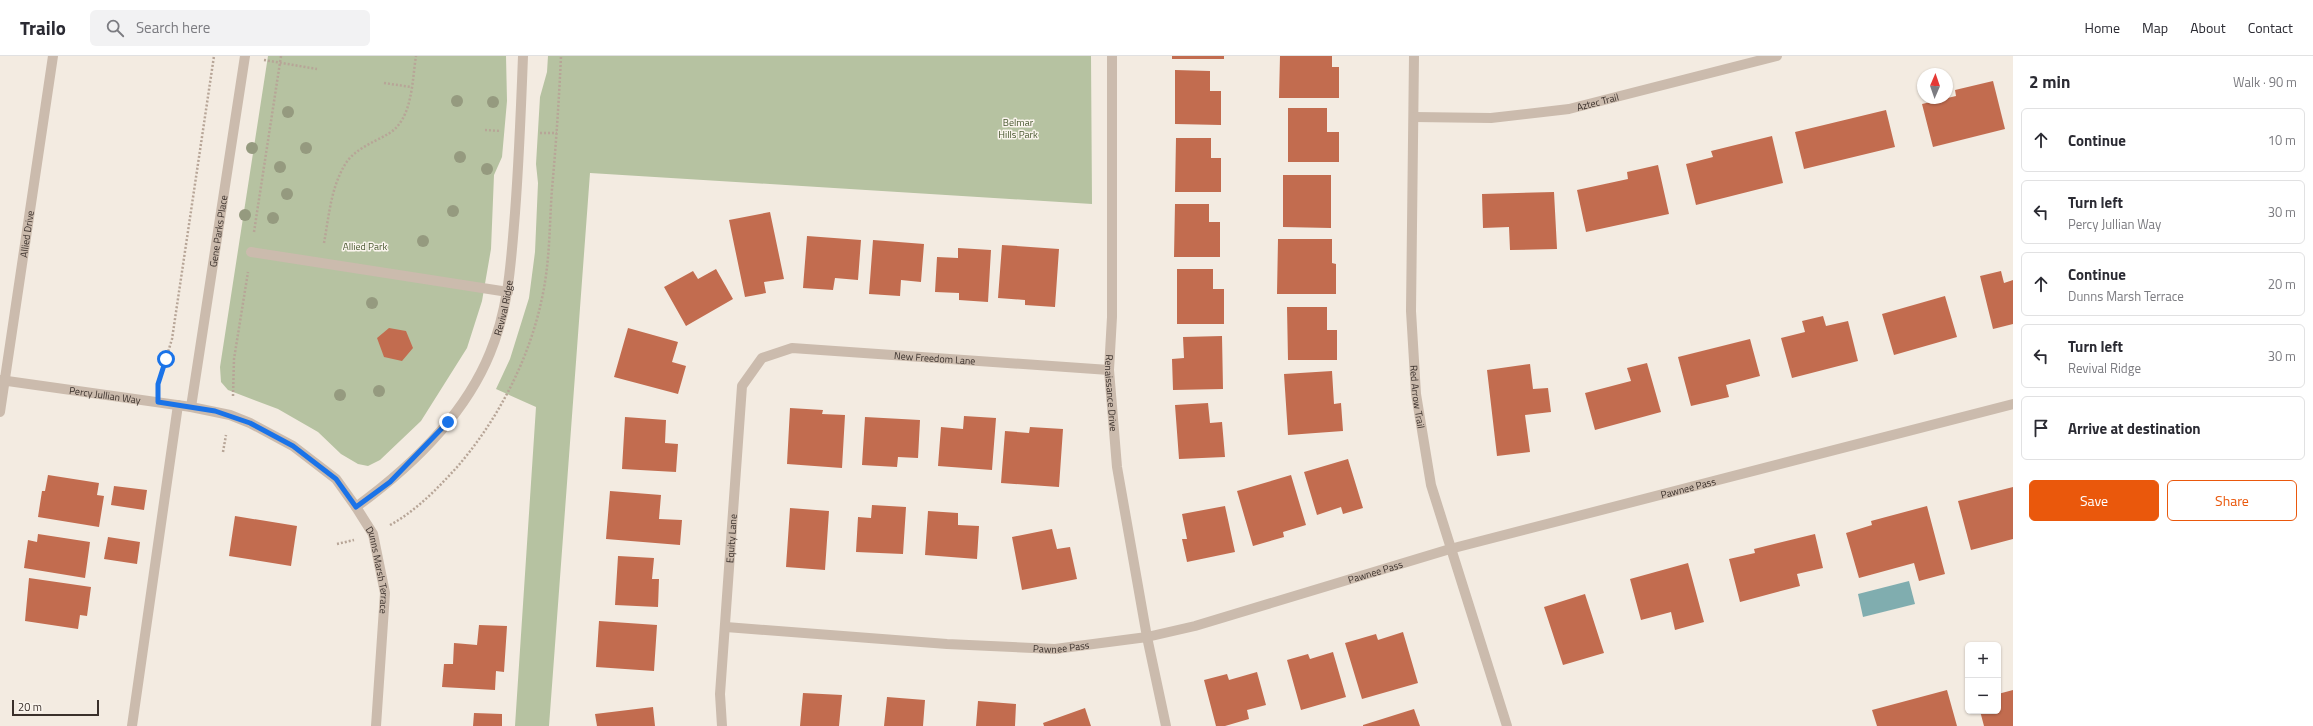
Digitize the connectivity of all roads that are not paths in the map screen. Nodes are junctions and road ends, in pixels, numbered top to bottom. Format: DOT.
graph roads {
  1 [pos="53,56"];
  2 [pos="245,56"];
  3 [pos="523,56"];
  4 [pos="1112,56"];
  5 [pos="1414,56"];
  6 [pos="1777,56"];
  7 [pos="1414,117"];
  8 [pos="251,252"];
  9 [pos="508,292"];
  10 [pos="762,358"];
  11 [pos="1109,370"];
  12 [pos="2,380"];
  13 [pos="2013,404"];
  14 [pos="178,405"];
  15 [pos="191,407"];
  16 [pos="0,412"];
  17 [pos="293,446"];
  18 [pos="356,507"];
  19 [pos="1450,549"];
  20 [pos="726,627"];
  21 [pos="1147,637"];
  22 [pos="132,726"];
  23 [pos="376,726"];
  24 [pos="722,726"];
  25 [pos="1166,726"];
  26 [pos="1507,726"];
  1 -- 12 [label="street, Allied Drive"];
  2 -- 15 [label="street, Gene Parks Place"];
  3 -- 9 [label="street, Revival Ridge"];
  4 -- 11 [label="street, Renaissance Drive"];
  5 -- 7 [label="street, Red Arrow Trail"];
  6 -- 7 [label="street, Aztec Trail"];
  7 -- 19 [label="street, Red Arrow Trail"];
  8 -- 9 [label="street"];
  9 -- 18 [label="street, Revival Ridge"];
  10 -- 11 [label="street, New Freedom Lane"];
  10 -- 20 [label="street, Equity Lane"];
  11 -- 21 [label="street, Renaissance Drive"];
  12 -- 14 [label="street, Percy Jullian Way"];
  12 -- 16 [label="street, Allied Drive"];
  13 -- 19 [label="street, Pawnee Pass"];
  14 -- 15 [label="street, Percy Jullian Way"];
  14 -- 22 [label="street"];
  15 -- 17 [label="street, Percy Jullian Way"];
  17 -- 18 [label="street, Dunns Marsh Terrace"];
  18 -- 23 [label="street, Dunns Marsh Terrace"];
  19 -- 21 [label="street, Pawnee Pass"];
  19 -- 26 [label="street, Red Arrow Trail"];
  20 -- 21 [label="street, Pawnee Pass"];
  20 -- 24 [label="street, Equity Lane"];
  21 -- 25 [label="street, Renaissance Drive"];
}
